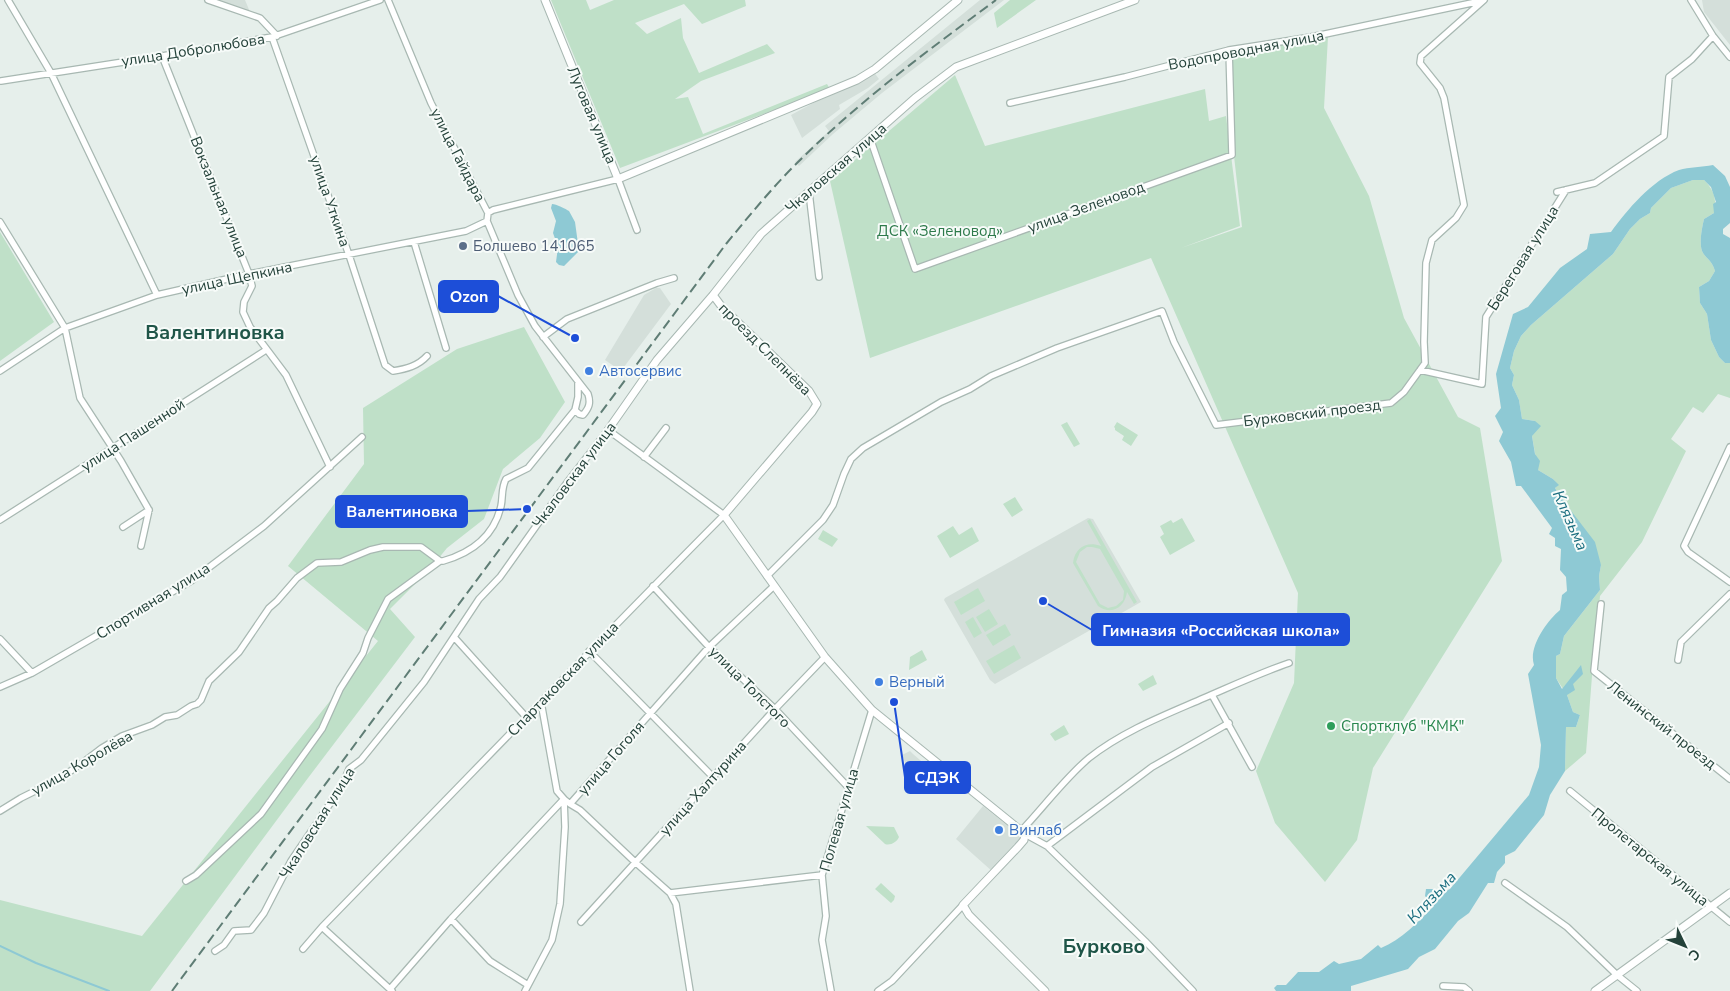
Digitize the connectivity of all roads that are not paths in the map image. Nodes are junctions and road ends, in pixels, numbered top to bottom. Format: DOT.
graph roads {
  1 [pos="8,0"];
  2 [pos="208,0"];
  3 [pos="380,0"];
  4 [pos="388,0"];
  5 [pos="545,0"];
  6 [pos="958,0"];
  7 [pos="1135,0"];
  8 [pos="1484,0"];
  9 [pos="1691,0"];
  10 [pos="274,36"];
  11 [pos="1713,36"];
  12 [pos="1229,50"];
  13 [pos="162,56"];
  14 [pos="1730,57"];
  15 [pos="51,73"];
  16 [pos="1,81"];
  17 [pos="1010,102"];
  18 [pos="870,138"];
  19 [pos="618,179"];
  20 [pos="1566,190"];
  21 [pos="809,192"];
  22 [pos="1557,192"];
  23 [pos="488,213"];
  24 [pos="487,221"];
  25 [pos="0,222"];
  26 [pos="637,230"];
  27 [pos="414,242"];
  28 [pos="349,255"];
  29 [pos="249,274"];
  30 [pos="819,277"];
  31 [pos="674,278"];
  32 [pos="712,294"];
  33 [pos="157,295"];
  34 [pos="66,328"];
  35 [pos="542,337"];
  36 [pos="446,348"];
  37 [pos="266,350"];
  38 [pos="427,356"];
  39 [pos="1420,370"];
  40 [pos="0,372"];
  41 [pos="578,383"];
  42 [pos="817,404"];
  43 [pos="575,410"];
  44 [pos="666,428"];
  45 [pos="608,430"];
  46 [pos="362,437"];
  47 [pos="1730,447"];
  48 [pos="112,449"];
  49 [pos="644,457"];
  50 [pos="330,467"];
  51 [pos="149,510"];
  52 [pos="724,515"];
  53 [pos="0,520"];
  54 [pos="123,527"];
  55 [pos="141,546"];
  56 [pos="440,561"];
  57 [pos="767,576"];
  58 [pos="1730,582"];
  59 [pos="652,586"];
  60 [pos="774,586"];
  61 [pos="1730,594"];
  62 [pos="1601,604"];
  63 [pos="454,637"];
  64 [pos="0,639"];
  65 [pos="710,647"];
  66 [pos="589,651"];
  67 [pos="825,657"];
  68 [pos="1678,660"];
  69 [pos="1289,663"];
  70 [pos="32,673"];
  71 [pos="0,687"];
  72 [pos="1212,695"];
  73 [pos="540,702"];
  74 [pos="775,709"];
  75 [pos="872,710"];
  76 [pos="651,712"];
  77 [pos="527,718"];
  78 [pos="1228,723"];
  79 [pos="1252,767"];
  80 [pos="713,777"];
  81 [pos="1730,779"];
  82 [pos="848,788"];
  83 [pos="1570,792"];
  84 [pos="564,799"];
  85 [pos="570,804"];
  86 [pos="0,811"];
  87 [pos="1023,833"];
  88 [pos="1046,846"];
  89 [pos="635,862"];
  90 [pos="822,875"];
  91 [pos="186,881"];
  92 [pos="1505,883"];
  93 [pos="670,893"];
  94 [pos="1730,893"];
  95 [pos="963,906"];
  96 [pos="1711,907"];
  97 [pos="451,919"];
  98 [pos="582,922"];
  99 [pos="1730,922"];
  100 [pos="322,926"];
  101 [pos="303,949"];
  102 [pos="215,951"];
  103 [pos="1618,975"];
  104 [pos="1443,986"];
  105 [pos="526,988"];
  106 [pos="391,990"];
  107 [pos="690,991"];
  108 [pos="831,991"];
  109 [pos="878,991"];
  110 [pos="1045,991"];
  111 [pos="1193,991"];
  112 [pos="1469,991"];
  113 [pos="1595,991"];
  114 [pos="1637,991"];
  1 -- 15 [label="street"];
  2 -- 10 [label="street"];
  3 -- 10 [label="street, улица Добролюбова"];
  4 -- 23 [label="street, улица Гайдара"];
  5 -- 19 [label="street, Луговая улица"];
  6 -- 19 [label="street"];
  7 -- 18 [label="street, Чкаловская улица"];
  8 -- 12 [label="street, Водопроводная улица"];
  8 -- 39 [label="street, Бурковский проезд"];
  9 -- 11 [label="street"];
  10 -- 13 [label="street, улица Добролюбова"];
  10 -- 28 [label="street, улица Уткина"];
  11 -- 14 [label="street"];
  11 -- 20 [label="street, Береговая улица"];
  12 -- 17 [label="street, Водопроводная улица"];
  12 -- 18 [label="street, улица Зеленовод"];
  13 -- 15 [label="street, улица Добролюбова"];
  13 -- 29 [label="street, Вокзальная улица"];
  15 -- 16 [label="street, улица Добролюбова"];
  15 -- 33 [label="street"];
  18 -- 21 [label="street, Чкаловская улица"];
  19 -- 23 [label="street"];
  19 -- 26 [label="street, Луговая улица"];
  20 -- 22 [label="street, Береговая улица"];
  20 -- 39 [label="street, Береговая улица"];
  21 -- 30 [label="street"];
  21 -- 32 [label="street, Чкаловская улица"];
  23 -- 24 [label="street, улица Гайдара"];
  24 -- 27 [label="street, улица Щепкина"];
  24 -- 35 [label="street, улица Гайдара"];
  25 -- 34 [label="street"];
  27 -- 28 [label="street, улица Щепкина"];
  27 -- 36 [label="street"];
  28 -- 29 [label="street, улица Щепкина"];
  28 -- 38 [label="street, улица Уткина"];
  29 -- 33 [label="street, улица Щепкина"];
  29 -- 37 [label="street, Вокзальная улица"];
  31 -- 35 [label="street"];
  32 -- 42 [label="street, проезд Слепнёва"];
  32 -- 45 [label="street, Чкаловская улица"];
  33 -- 34 [label="street, улица Щепкина"];
  34 -- 40 [label="street, улица Щепкина"];
  34 -- 48 [label="street"];
  35 -- 41 [label="street, улица Гайдара"];
  37 -- 48 [label="street, улица Пашенной"];
  37 -- 50 [label="street, Вокзальная улица"];
  39 -- 57 [label="street, Бурковский проезд"];
  41 -- 43 [label="street"];
  41 -- 43 [label="street, улица Гайдара"];
  42 -- 52 [label="street, Спартаковская улица"];
  43 -- 56 [label="street"];
  44 -- 49 [label="street"];
  45 -- 49 [label="street"];
  45 -- 63 [label="street, Чкаловская улица"];
  46 -- 50 [label="street, Спортивная улица"];
  47 -- 58 [label="street"];
  48 -- 51 [label="street"];
  48 -- 53 [label="street, улица Пашенной"];
  49 -- 52 [label="street"];
  50 -- 70 [label="street, Спортивная улица"];
  51 -- 54 [label="street"];
  51 -- 55 [label="street"];
  52 -- 57 [label="street"];
  52 -- 59 [label="street, Спартаковская улица"];
  56 -- 86 [label="street, улица Королёва"];
  56 -- 91 [label="street"];
  57 -- 60 [label="street"];
  59 -- 65 [label="street, улица Толстого"];
  59 -- 66 [label="street, Спартаковская улица"];
  60 -- 65 [label="street, улица Гоголя"];
  60 -- 67 [label="street"];
  61 -- 68 [label="street"];
  62 -- 81 [label="street, Ленинский проезд"];
  63 -- 77 [label="street"];
  63 -- 102 [label="street, Чкаловская улица"];
  64 -- 70 [label="street"];
  65 -- 74 [label="street, улица Толстого"];
  65 -- 76 [label="street, улица Гоголя"];
  66 -- 73 [label="street, Спартаковская улица"];
  66 -- 76 [label="street"];
  67 -- 74 [label="street, улица Халтурина"];
  67 -- 75 [label="street"];
  69 -- 72 [label="street"];
  70 -- 71 [label="street, Спортивная улица"];
  72 -- 78 [label="street"];
  72 -- 87 [label="street"];
  73 -- 77 [label="street, Спартаковская улица"];
  73 -- 84 [label="street"];
  74 -- 80 [label="street, улица Халтурина"];
  74 -- 82 [label="street, улица Толстого"];
  75 -- 82 [label="street, Полевая улица"];
  75 -- 87 [label="street"];
  76 -- 80 [label="street"];
  76 -- 85 [label="street, улица Гоголя"];
  77 -- 100 [label="street, Спартаковская улица"];
  78 -- 79 [label="street"];
  78 -- 88 [label="street"];
  80 -- 89 [label="street, улица Халтурина"];
  82 -- 90 [label="street, Полевая улица"];
  83 -- 96 [label="street, Пролетарская улица"];
  84 -- 85 [label="street, улица Гоголя"];
  84 -- 97 [label="street, улица Гоголя"];
  84 -- 105 [label="street"];
  85 -- 89 [label="street"];
  87 -- 88 [label="street"];
  87 -- 95 [label="street"];
  88 -- 111 [label="street"];
  89 -- 93 [label="street"];
  89 -- 98 [label="street, улица Халтурина"];
  90 -- 93 [label="street"];
  90 -- 108 [label="street, Полевая улица"];
  92 -- 103 [label="street"];
  93 -- 107 [label="street"];
  94 -- 96 [label="street"];
  95 -- 109 [label="street"];
  95 -- 110 [label="street"];
  96 -- 99 [label="street, Пролетарская улица"];
  96 -- 103 [label="street"];
  97 -- 105 [label="street"];
  97 -- 106 [label="street, улица Гоголя"];
  100 -- 101 [label="street, Спартаковская улица"];
  100 -- 106 [label="street"];
  103 -- 113 [label="street"];
  103 -- 114 [label="street"];
  104 -- 112 [label="street"];
}
